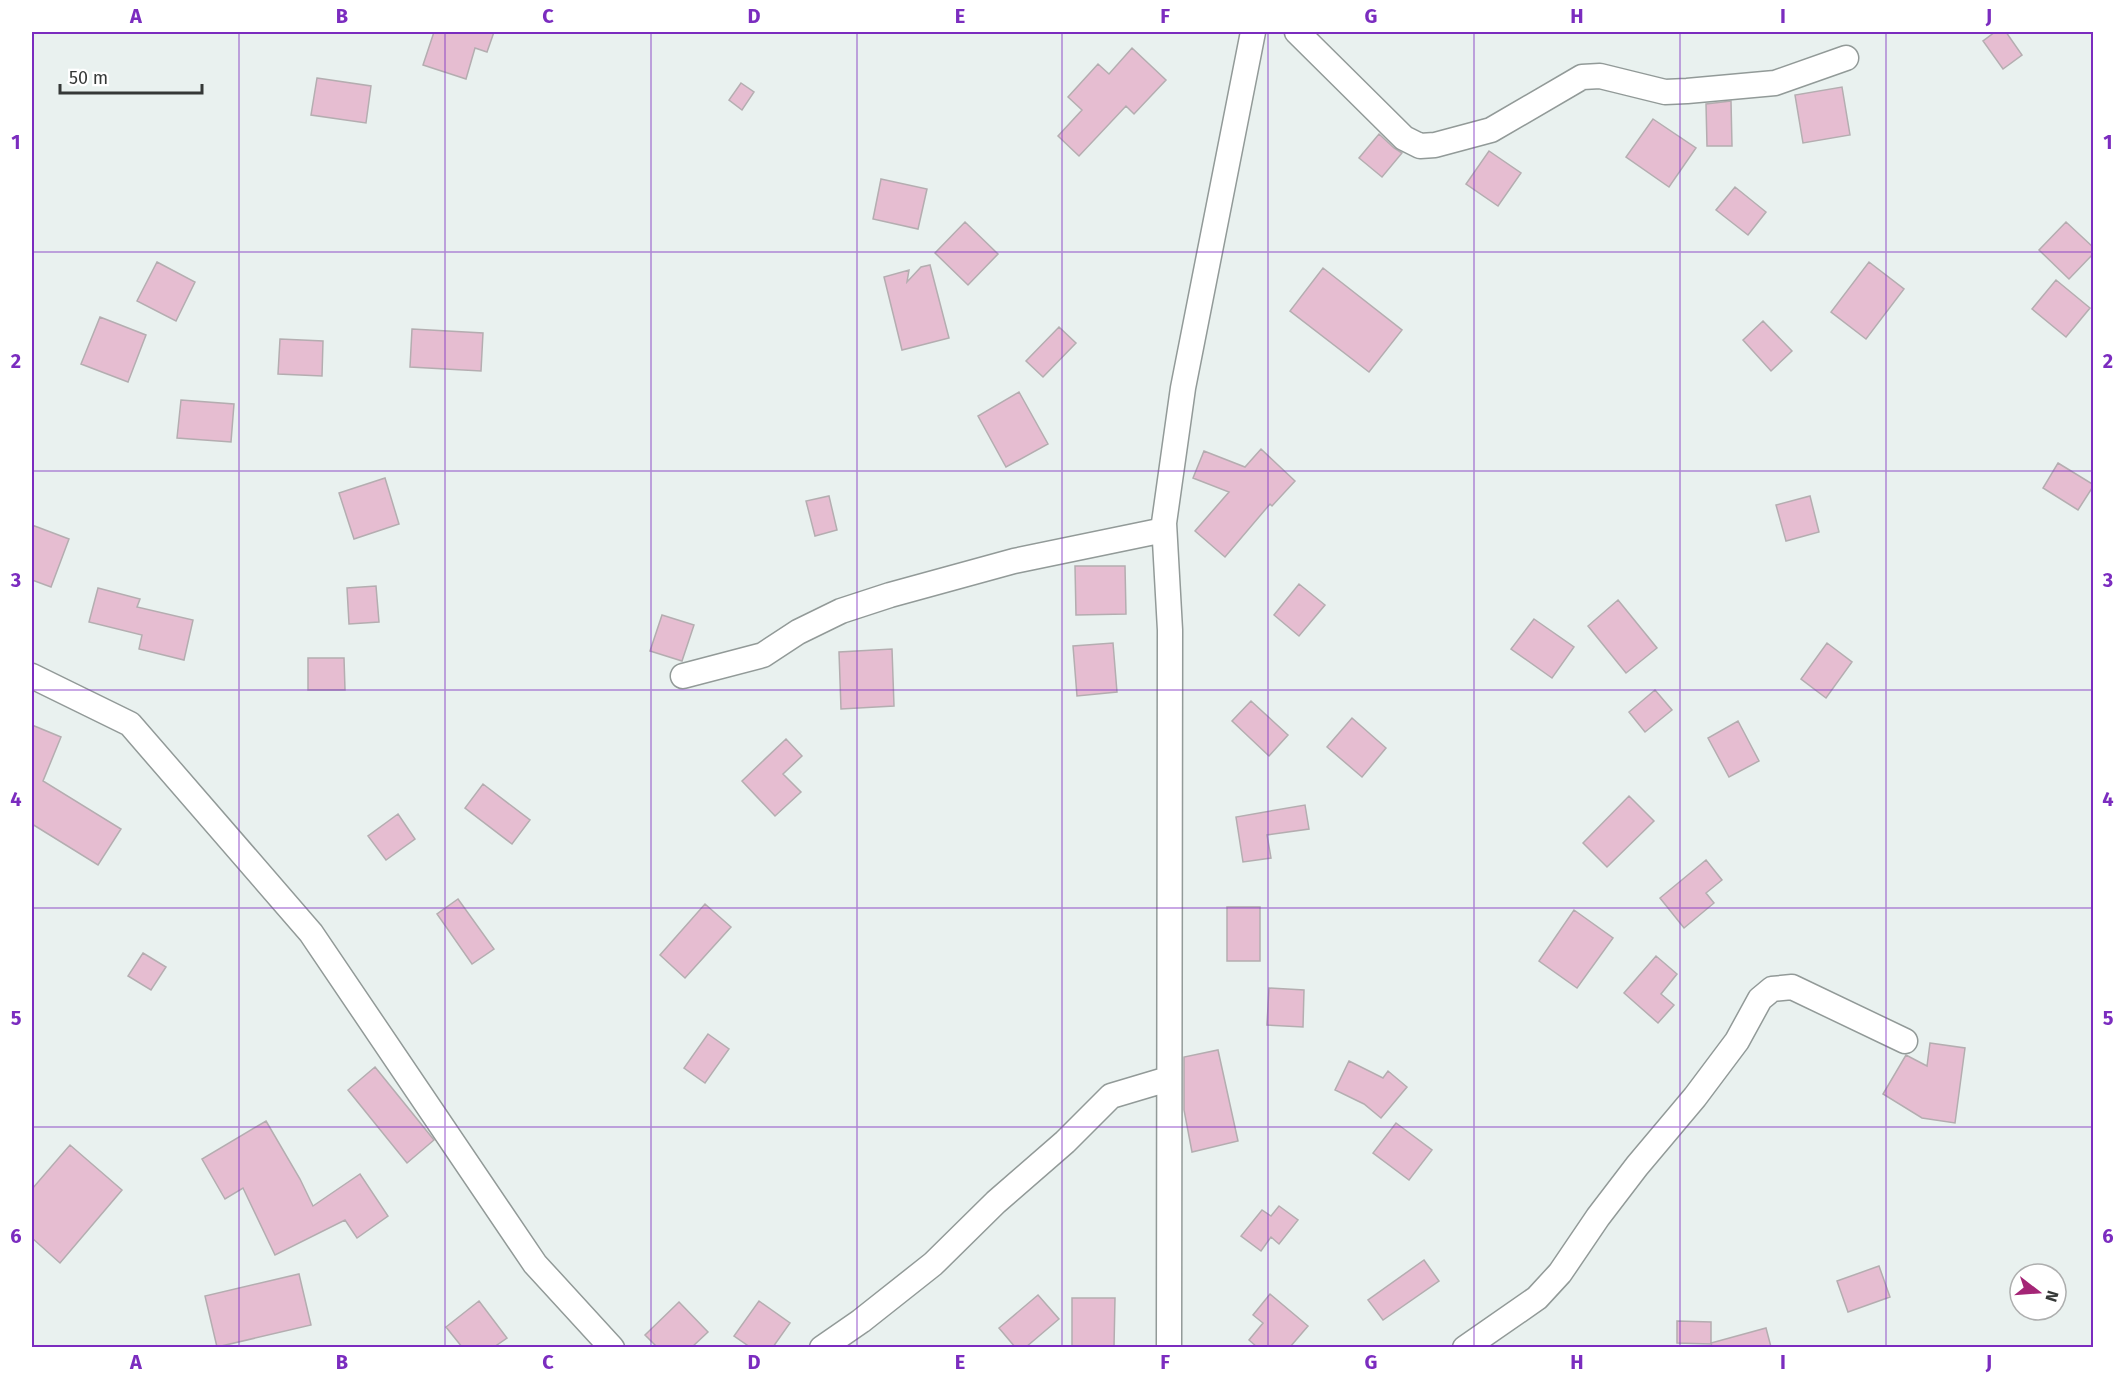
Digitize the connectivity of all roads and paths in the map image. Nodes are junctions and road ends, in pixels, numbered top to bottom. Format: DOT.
graph roads {
  1 [pos="1253,32"];
  2 [pos="1297,32"];
  3 [pos="1846,58"];
  4 [pos="1164,530"];
  5 [pos="32,676"];
  6 [pos="683,676"];
  7 [pos="1905,1041"];
  8 [pos="1168,1079"];
  9 [pos="612,1347"];
  10 [pos="822,1347"];
  11 [pos="1168,1347"];
  12 [pos="1465,1347"];
  1 -- 4 [label="street"];
  2 -- 3 [label="street"];
  4 -- 6 [label="street"];
  4 -- 8 [label="street"];
  5 -- 9 [label="street"];
  7 -- 12 [label="street"];
  8 -- 10 [label="street"];
  8 -- 11 [label="street"];
}
